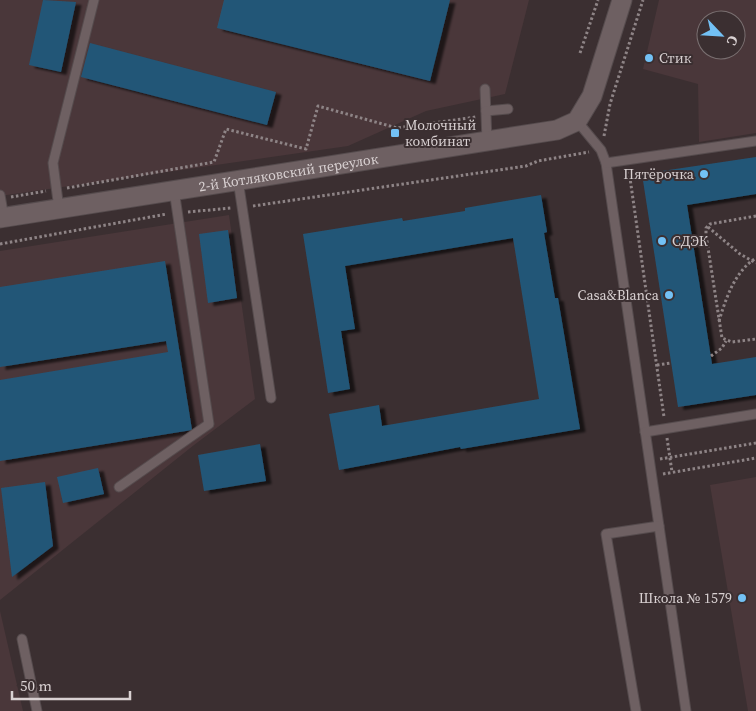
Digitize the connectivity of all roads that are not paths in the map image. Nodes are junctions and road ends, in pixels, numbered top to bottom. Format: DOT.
graph roads {
  1 [pos="94,0"];
  2 [pos="622,0"];
  3 [pos="485,89"];
  4 [pos="508,109"];
  5 [pos="486,113"];
  6 [pos="577,121"];
  7 [pos="487,141"];
  8 [pos="756,141"];
  9 [pos="606,164"];
  10 [pos="238,179"];
  11 [pos="174,190"];
  12 [pos="1,197"];
  13 [pos="59,209"];
  14 [pos="2,218"];
  15 [pos="271,398"];
  16 [pos="756,414"];
  17 [pos="645,432"];
  18 [pos="119,487"];
  19 [pos="659,526"];
  20 [pos="22,639"];
  21 [pos="37,711"];
  22 [pos="636,711"];
  23 [pos="686,711"];
  1 -- 13 [label="lane"];
  2 -- 6 [label="street"];
  3 -- 5 [label="lane"];
  4 -- 5 [label="lane"];
  5 -- 7 [label="lane"];
  6 -- 7 [label="street, 2-й Котляковский переулок"];
  6 -- 9 [label="lane"];
  7 -- 10 [label="street, 2-й Котляковский переулок"];
  8 -- 9 [label="lane"];
  9 -- 17 [label="lane"];
  10 -- 11 [label="street, 2-й Котляковский переулок"];
  10 -- 15 [label="lane"];
  11 -- 13 [label="street, 2-й Котляковский переулок"];
  11 -- 18 [label="lane"];
  12 -- 14 [label="lane"];
  13 -- 14 [label="street, 2-й Котляковский переулок"];
  16 -- 17 [label="lane"];
  17 -- 19 [label="lane"];
  19 -- 22 [label="lane"];
  19 -- 23 [label="lane"];
  20 -- 21 [label="lane"];
}
